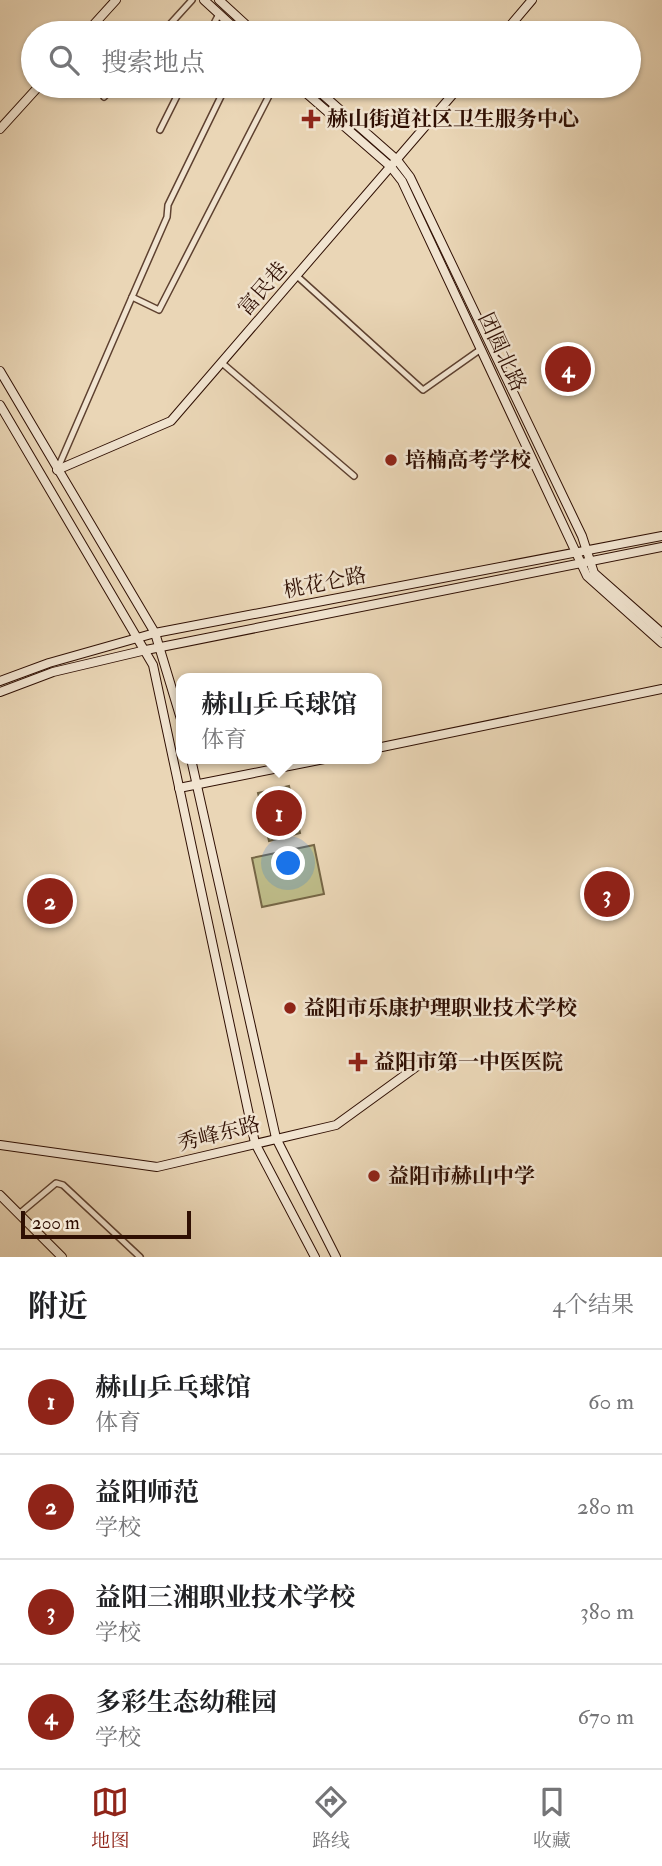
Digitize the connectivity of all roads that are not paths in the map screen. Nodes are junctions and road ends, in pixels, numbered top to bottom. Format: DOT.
graph roads {
  1 [pos="116,0"];
  2 [pos="192,0"];
  3 [pos="204,0"];
  4 [pos="219,0"];
  5 [pos="532,0"];
  6 [pos="219,14"];
  7 [pos="97,21"];
  8 [pos="173,21"];
  9 [pos="215,21"];
  10 [pos="227,21"];
  11 [pos="243,21"];
  12 [pos="514,21"];
  13 [pos="28,98"];
  14 [pos="177,98"];
  15 [pos="220,98"];
  16 [pos="268,98"];
  17 [pos="313,98"];
  18 [pos="325,98"];
  19 [pos="450,98"];
  20 [pos="0,129"];
  21 [pos="160,130"];
  22 [pos="394,164"];
  23 [pos="297,276"];
  24 [pos="132,296"];
  25 [pos="481,349"];
  26 [pos="222,363"];
  27 [pos="0,371"];
  28 [pos="0,405"];
  29 [pos="57,470"];
  30 [pos="354,476"];
  31 [pos="662,536"];
  32 [pos="662,547"];
  33 [pos="587,550"];
  34 [pos="577,553"];
  35 [pos="585,561"];
  36 [pos="155,632"];
  37 [pos="662,633"];
  38 [pos="139,637"];
  39 [pos="662,643"];
  40 [pos="162,647"];
  41 [pos="146,650"];
  42 [pos="0,681"];
  43 [pos="662,689"];
  44 [pos="0,692"];
  45 [pos="176,700"];
  46 [pos="382,747"];
  47 [pos="192,764"];
  48 [pos="300,764"];
  49 [pos="198,785"];
  50 [pos="179,788"];
  51 [pos="427,1059"];
  52 [pos="276,1138"];
  53 [pos="254,1143"];
  54 [pos="5,1146"];
  55 [pos="0,1152"];
  56 [pos="0,1195"];
  57 [pos="19,1214"];
  58 [pos="62,1257"];
  59 [pos="140,1257"];
  60 [pos="315,1257"];
  61 [pos="336,1257"];
  1 -- 7 [label="main road"];
  2 -- 8 [label="street"];
  3 -- 6 [label="main road"];
  4 -- 11 [label="main road"];
  5 -- 12 [label="main road"];
  6 -- 9 [label="street"];
  6 -- 10 [label="main road"];
  13 -- 20 [label="main road"];
  14 -- 21 [label="street"];
  15 -- 24 [label="street"];
  16 -- 24 [label="street"];
  17 -- 22 [label="main road, 团圆北路"];
  18 -- 22 [label="main road, 团圆北路"];
  19 -- 22 [label="main road, 富民巷"];
  22 -- 23 [label="main road, 富民巷"];
  22 -- 25 [label="main road, 团圆北路"];
  22 -- 33 [label="main road, 团圆北路"];
  23 -- 25 [label="street"];
  23 -- 26 [label="main road, 富民巷"];
  24 -- 29 [label="street"];
  25 -- 34 [label="main road, 团圆北路"];
  26 -- 29 [label="main road, 富民巷"];
  26 -- 30 [label="street"];
  27 -- 29 [label="main road"];
  28 -- 38 [label="main road"];
  29 -- 36 [label="main road"];
  31 -- 33 [label="main road, 桃花仑路"];
  32 -- 35 [label="main road, 桃花仑路"];
  33 -- 34 [label="main road, 桃花仑路"];
  33 -- 35 [label="main road, 团圆北路"];
  34 -- 35 [label="main road, 团圆北路"];
  34 -- 36 [label="main road, 桃花仑路"];
  35 -- 37 [label="main road, 团圆北路"];
  35 -- 39 [label="main road, 团圆北路"];
  35 -- 40 [label="main road, 桃花仑路"];
  36 -- 38 [label="main road, 桃花仑路"];
  36 -- 40 [label="main road"];
  38 -- 41 [label="main road"];
  38 -- 42 [label="main road, 桃花仑路"];
  40 -- 41 [label="main road, 桃花仑路"];
  40 -- 45 [label="main road"];
  41 -- 44 [label="main road, 桃花仑路"];
  41 -- 50 [label="main road"];
  43 -- 46 [label="main road"];
  47 -- 49 [label="main road"];
  48 -- 49 [label="main road"];
  49 -- 50 [label="main road"];
  49 -- 52 [label="main road"];
  50 -- 53 [label="main road"];
  51 -- 52 [label="main road, 秀峰东路"];
  52 -- 53 [label="main road, 秀峰东路"];
  52 -- 61 [label="main road"];
  53 -- 54 [label="main road, 秀峰东路"];
  53 -- 60 [label="main road"];
  54 -- 55 [label="main road, 秀峰东路"];
  56 -- 57 [label="main road"];
  57 -- 58 [label="main road"];
  57 -- 59 [label="street"];
}
